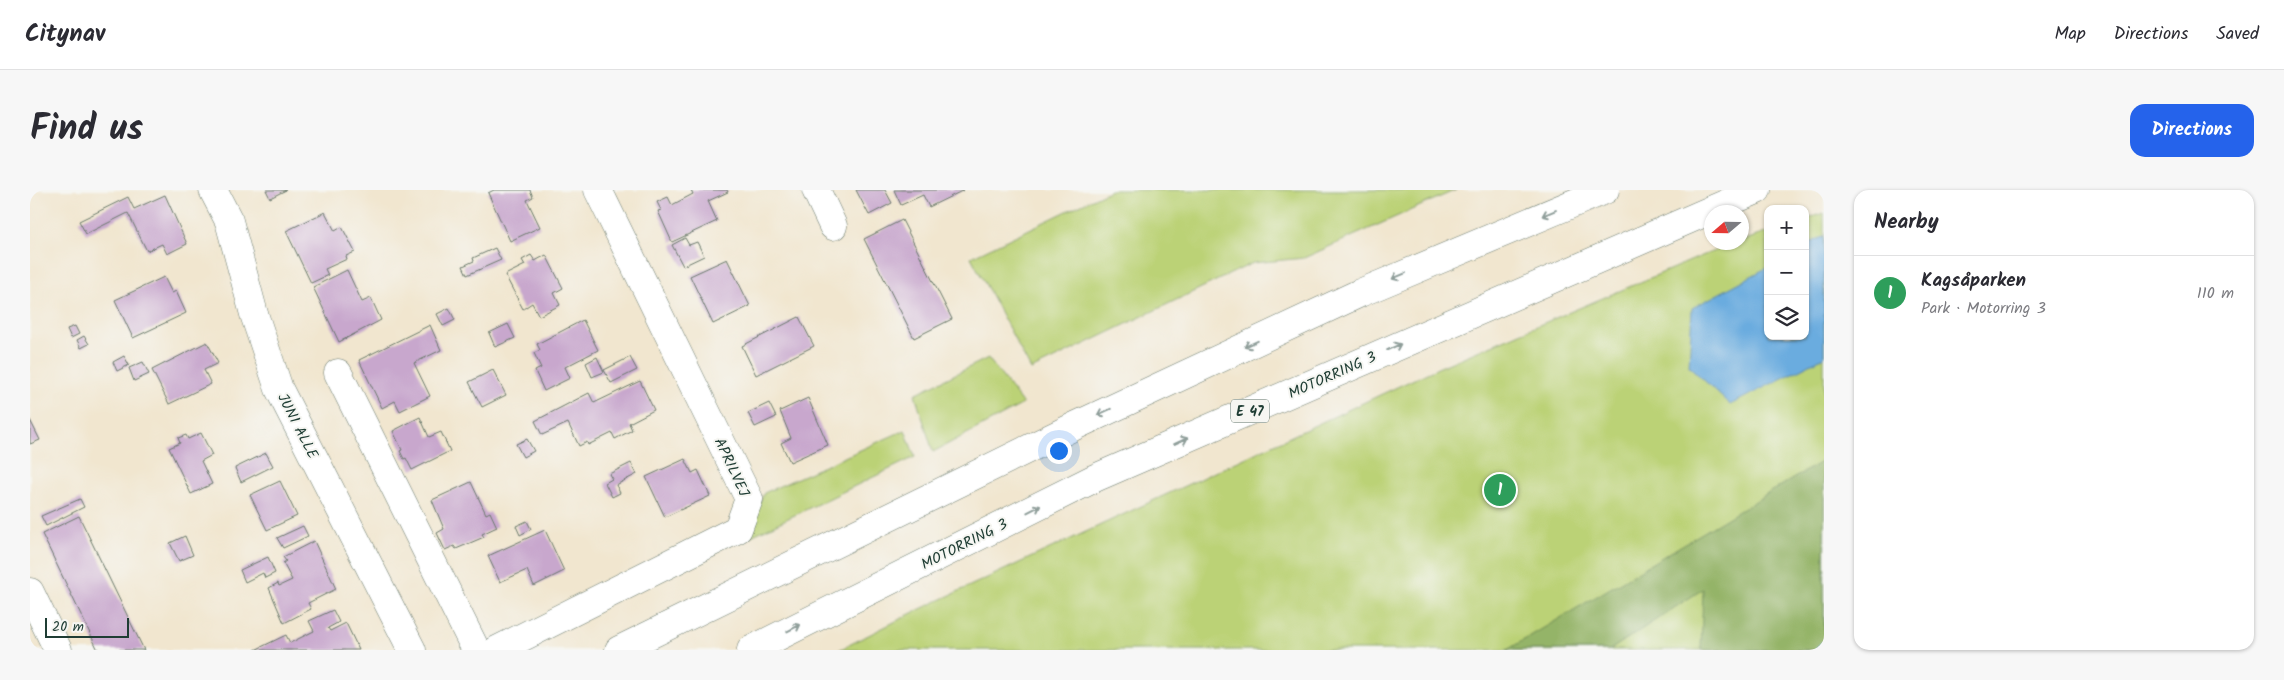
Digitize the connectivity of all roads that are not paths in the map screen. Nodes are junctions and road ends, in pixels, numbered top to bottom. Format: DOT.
graph roads {
  1 [pos="213,190"];
  2 [pos="598,190"];
  3 [pos="816,190"];
  4 [pos="1757,190"];
  5 [pos="1600,191"];
  6 [pos="833,226"];
  7 [pos="338,373"];
  8 [pos="30,592"];
  9 [pos="58,650"];
  10 [pos="412,650"];
  11 [pos="476,650"];
  12 [pos="497,650"];
  13 [pos="619,650"];
  14 [pos="751,650"];
  1 -- 10 [label="main road, JUNI ALLE"];
  2 -- 12 [label="main road, APRILVEJ"];
  3 -- 6 [label="main road"];
  14 -- 4 [label="main road, MOTORRING 3 / E 47, one-way"];
  5 -- 13 [label="main road, one-way"];
  7 -- 11 [label="main road"];
  8 -- 9 [label="main road"];
}
